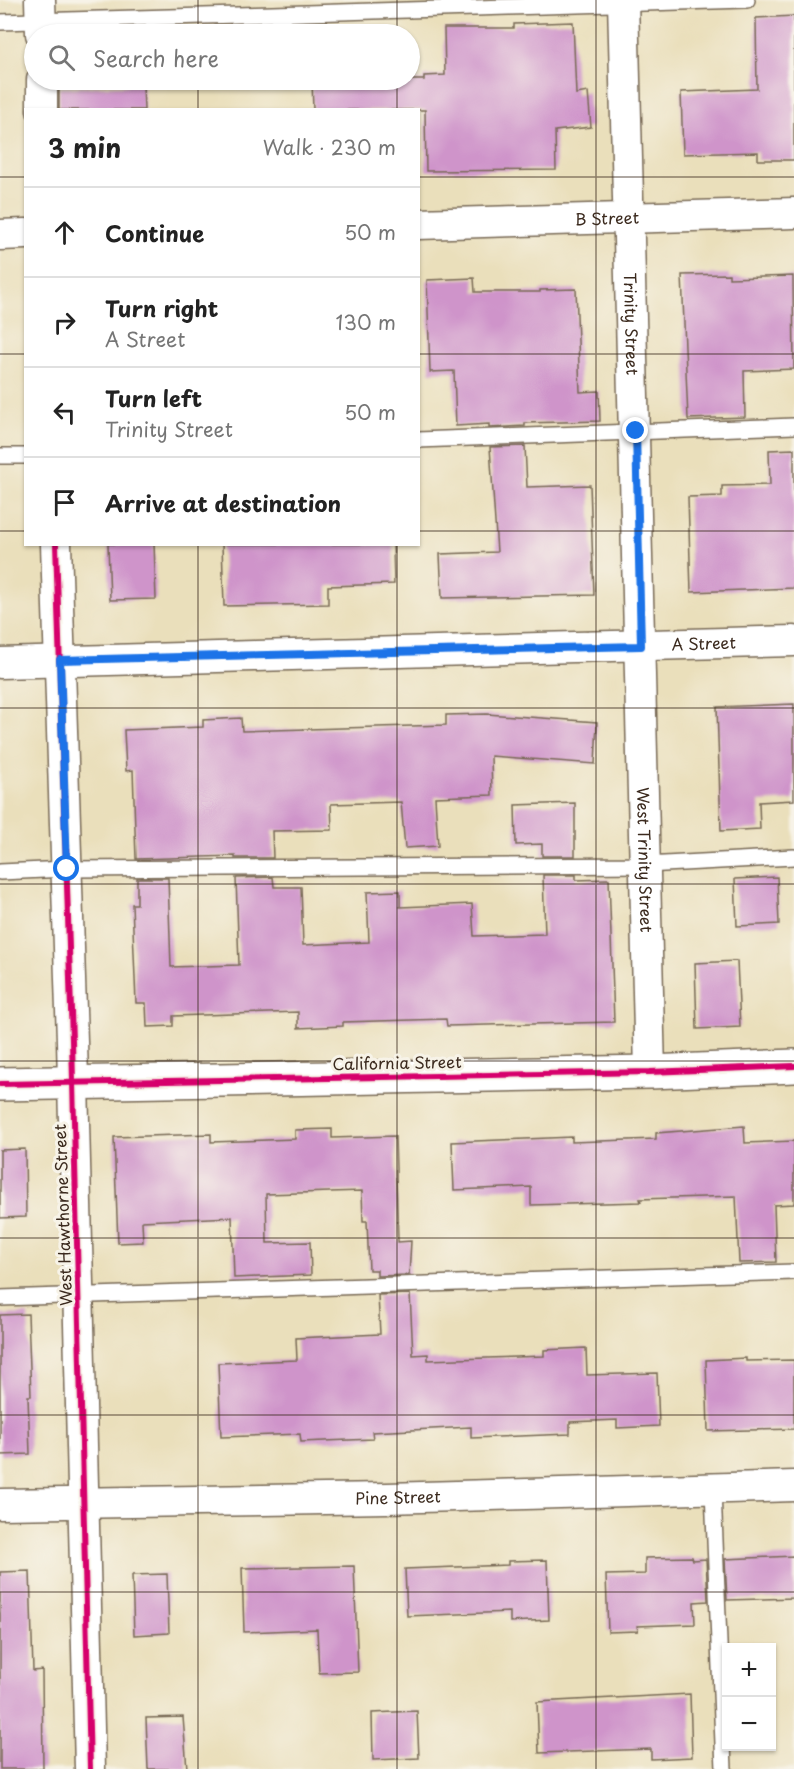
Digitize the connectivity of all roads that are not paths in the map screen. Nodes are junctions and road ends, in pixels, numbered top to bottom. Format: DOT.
graph roads {
  1 [pos="747,0"];
  2 [pos="623,3"];
  3 [pos="41,18"];
  4 [pos="0,22"];
  5 [pos="42,90"];
  6 [pos="42,108"];
  7 [pos="794,213"];
  8 [pos="629,218"];
  9 [pos="420,224"];
  10 [pos="24,234"];
  11 [pos="0,235"];
  12 [pos="794,426"];
  13 [pos="636,431"];
  14 [pos="420,440"];
  15 [pos="0,456"];
  16 [pos="24,456"];
  17 [pos="56,546"];
  18 [pos="794,641"];
  19 [pos="641,646"];
  20 [pos="60,660"];
  21 [pos="0,663"];
  22 [pos="794,857"];
  23 [pos="646,865"];
  24 [pos="67,869"];
  25 [pos="0,872"];
  26 [pos="794,1066"];
  27 [pos="650,1071"];
  28 [pos="73,1082"];
  29 [pos="0,1084"];
  30 [pos="794,1272"];
  31 [pos="79,1296"];
  32 [pos="0,1298"];
  33 [pos="794,1486"];
  34 [pos="713,1490"];
  35 [pos="85,1502"];
  36 [pos="0,1504"];
  37 [pos="90,1769"];
  38 [pos="724,1769"];
  1 -- 2 [label="lane"];
  2 -- 3 [label="lane"];
  2 -- 8 [label="street, Trinity Street"];
  3 -- 4 [label="lane"];
  5 -- 6 [label="street"];
  7 -- 8 [label="street, B Street"];
  8 -- 9 [label="street, B Street"];
  8 -- 13 [label="street, Trinity Street"];
  10 -- 11 [label="street"];
  12 -- 13 [label="lane"];
  13 -- 14 [label="lane"];
  13 -- 19 [label="street, Trinity Street"];
  15 -- 16 [label="lane"];
  17 -- 20 [label="street, West Hawthorne Street"];
  18 -- 19 [label="street, A Street"];
  19 -- 20 [label="street, A Street"];
  19 -- 23 [label="street, West Trinity Street"];
  20 -- 21 [label="street, A Street"];
  20 -- 24 [label="street, West Hawthorne Street"];
  22 -- 23 [label="lane"];
  23 -- 24 [label="lane"];
  23 -- 27 [label="street, West Trinity Street"];
  24 -- 25 [label="lane"];
  24 -- 28 [label="street, West Hawthorne Street"];
  26 -- 27 [label="street, California Street"];
  27 -- 28 [label="street, California Street"];
  28 -- 29 [label="street, California Street"];
  28 -- 31 [label="street, West Hawthorne Street"];
  30 -- 31 [label="lane"];
  31 -- 32 [label="lane"];
  31 -- 35 [label="street, West Hawthorne Street"];
  33 -- 34 [label="street, Pine Street"];
  34 -- 35 [label="street, Pine Street"];
  34 -- 38 [label="lane"];
  35 -- 36 [label="street, Pine Street"];
  35 -- 37 [label="street, West Hawthorne Street"];
}
